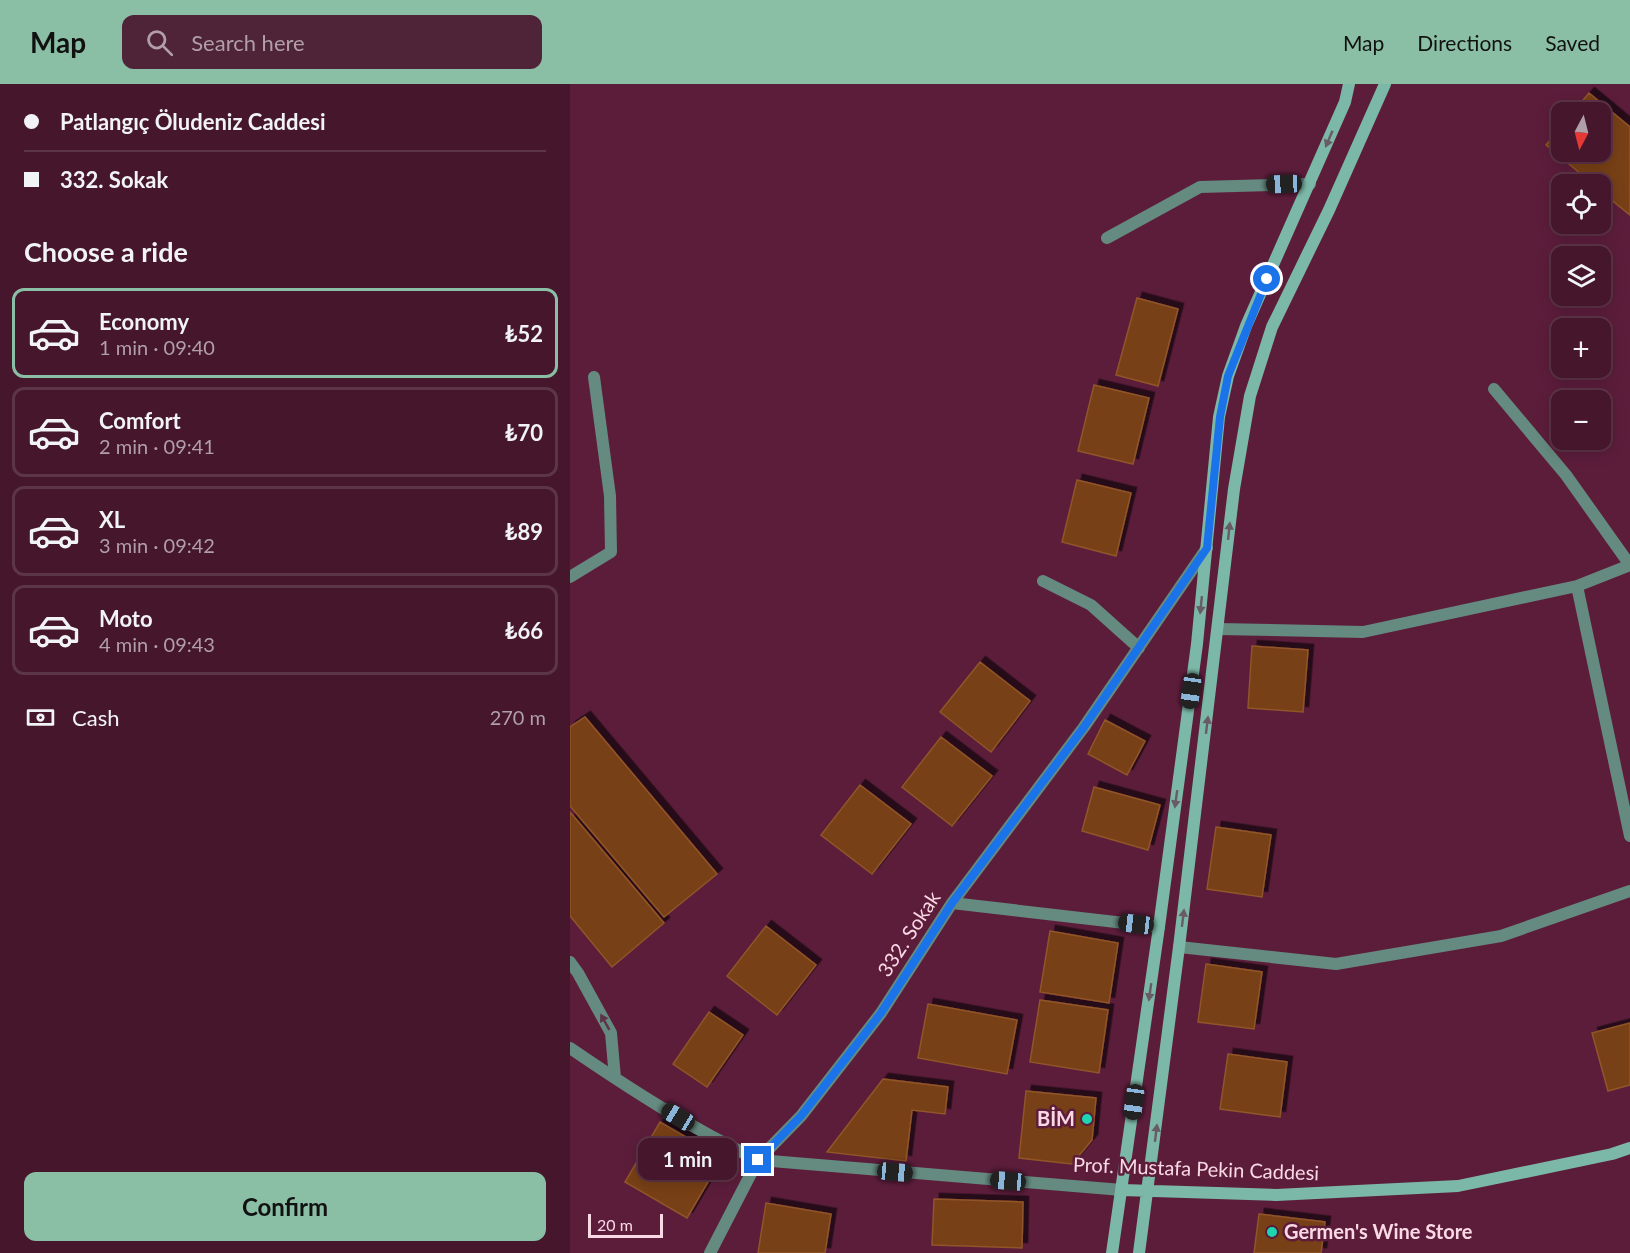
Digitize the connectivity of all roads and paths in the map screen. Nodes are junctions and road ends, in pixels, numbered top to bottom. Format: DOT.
graph roads {
  1 [pos="1349,84"];
  2 [pos="1385,84"];
  3 [pos="1310,184"];
  4 [pos="1107,238"];
  5 [pos="594,377"];
  6 [pos="1494,389"];
  7 [pos="1207,548"];
  8 [pos="1630,565"];
  9 [pos="570,577"];
  10 [pos="1043,581"];
  11 [pos="1577,586"];
  12 [pos="1218,629"];
  13 [pos="1139,648"];
  14 [pos="1630,836"];
  15 [pos="1630,891"];
  16 [pos="952,903"];
  17 [pos="1159,927"];
  18 [pos="1179,947"];
  19 [pos="570,962"];
  20 [pos="570,1048"];
  21 [pos="615,1078"];
  22 [pos="1630,1148"];
  23 [pos="758,1160"];
  24 [pos="1122,1190"];
  25 [pos="1148,1191"];
  26 [pos="710,1253"];
  27 [pos="1112,1253"];
  28 [pos="1139,1253"];
  1 -- 3 [label="main road, one-way"];
  12 -- 2 [label="main road, one-way"];
  3 -- 4 [label="street"];
  3 -- 7 [label="main road"];
  5 -- 9 [label="street"];
  6 -- 8 [label="street"];
  7 -- 13 [label="street, 332. Sokak"];
  7 -- 17 [label="main road, one-way"];
  8 -- 11 [label="street"];
  10 -- 13 [label="street"];
  11 -- 12 [label="street"];
  11 -- 14 [label="street"];
  18 -- 12 [label="main road, one-way"];
  13 -- 16 [label="street, 332. Sokak"];
  15 -- 18 [label="street"];
  16 -- 17 [label="street"];
  16 -- 23 [label="street, 332. Sokak"];
  17 -- 24 [label="main road, one-way"];
  25 -- 18 [label="main road, one-way"];
  21 -- 19 [label="street, one-way"];
  20 -- 21 [label="street, Prof. Mustafa Pekin Caddesi"];
  21 -- 23 [label="street, Prof. Mustafa Pekin Caddesi"];
  22 -- 25 [label="main road, Prof. Mustafa Pekin Caddesi"];
  23 -- 24 [label="street, Prof. Mustafa Pekin Caddesi"];
  23 -- 26 [label="street, 332. Sokak"];
  24 -- 25 [label="main road, Prof. Mustafa Pekin Caddesi"];
  24 -- 27 [label="main road"];
  25 -- 28 [label="main road"];
}
